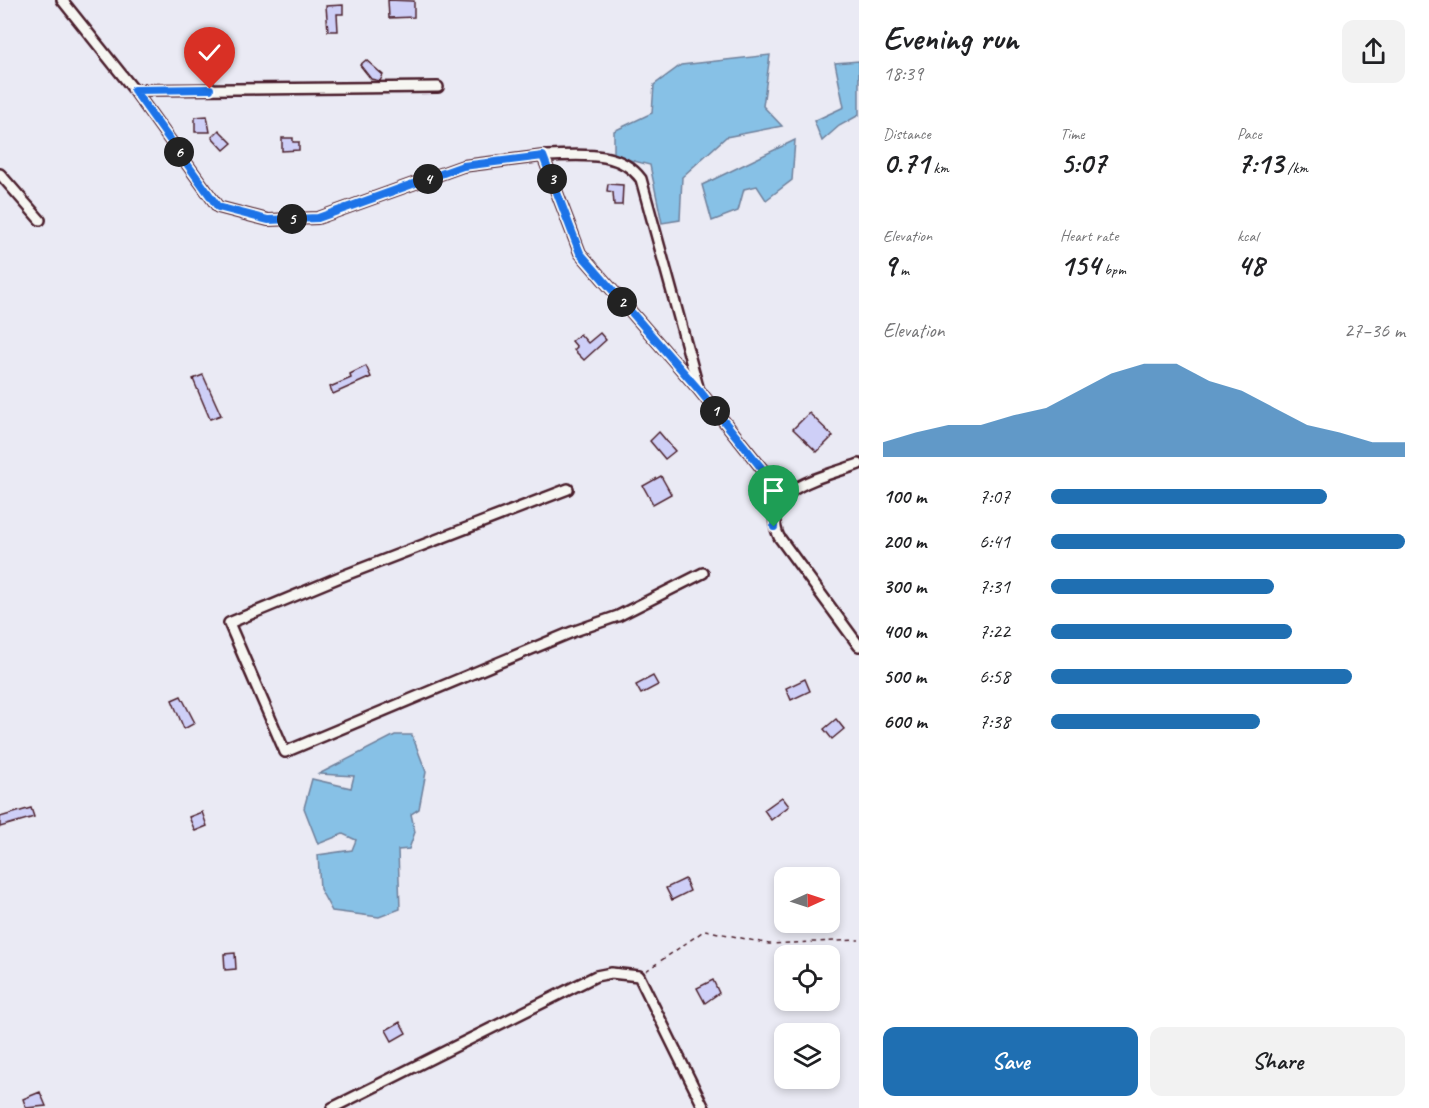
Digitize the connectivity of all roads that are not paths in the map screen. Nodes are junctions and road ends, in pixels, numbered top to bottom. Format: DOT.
graph roads {
  1 [pos="62,0"];
  2 [pos="438,87"];
  3 [pos="134,90"];
  4 [pos="543,156"];
  5 [pos="0,174"];
  6 [pos="40,220"];
  7 [pos="699,390"];
  8 [pos="859,464"];
  9 [pos="568,489"];
  10 [pos="783,495"];
  11 [pos="703,573"];
  12 [pos="859,645"];
  13 [pos="332,1108"];
  14 [pos="704,1108"];
  1 -- 3 [label="street"];
  2 -- 3 [label="street"];
  3 -- 4 [label="street"];
  4 -- 7 [label="street"];
  4 -- 7 [label="street"];
  5 -- 6 [label="street"];
  7 -- 10 [label="street"];
  8 -- 10 [label="street"];
  9 -- 11 [label="street"];
  10 -- 12 [label="street"];
  13 -- 14 [label="street"];
}
